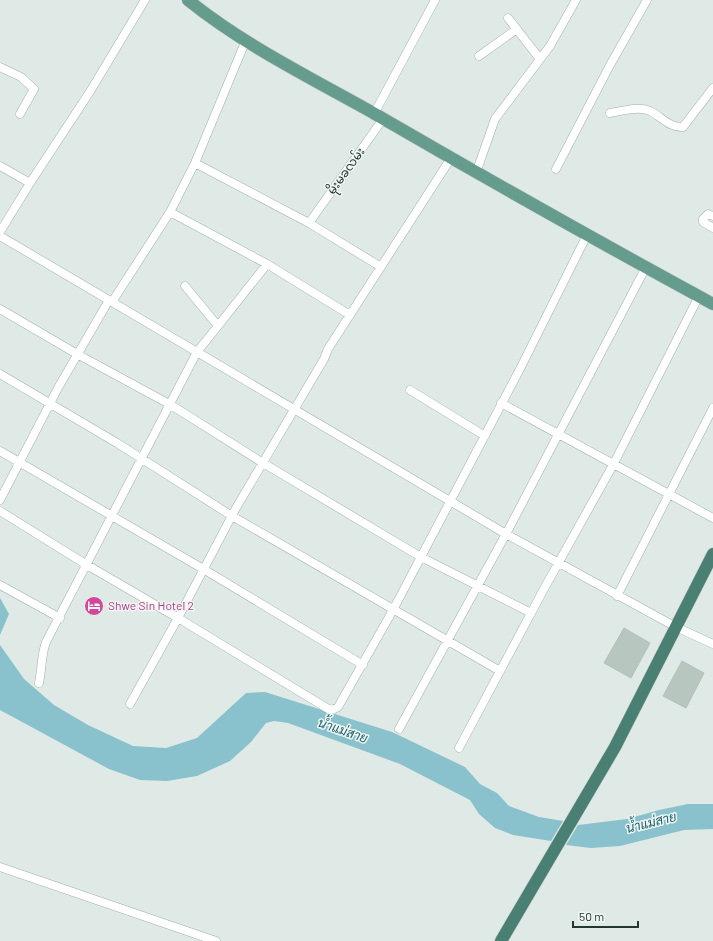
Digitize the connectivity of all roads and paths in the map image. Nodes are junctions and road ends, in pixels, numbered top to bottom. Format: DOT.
graph roads {
  1 [pos="145,0"];
  2 [pos="188,0"];
  3 [pos="435,0"];
  4 [pos="576,0"];
  5 [pos="648,0"];
  6 [pos="508,18"];
  7 [pos="517,29"];
  8 [pos="246,40"];
  9 [pos="479,56"];
  10 [pos="540,59"];
  11 [pos="0,67"];
  12 [pos="713,88"];
  13 [pos="610,113"];
  14 [pos="20,114"];
  15 [pos="379,116"];
  16 [pos="451,158"];
  17 [pos="195,163"];
  18 [pos="0,166"];
  19 [pos="556,169"];
  20 [pos="476,173"];
  21 [pos="30,184"];
  22 [pos="170,212"];
  23 [pos="713,216"];
  24 [pos="309,222"];
  25 [pos="713,228"];
  26 [pos="0,232"];
  27 [pos="0,236"];
  28 [pos="587,236"];
  29 [pos="267,264"];
  30 [pos="381,267"];
  31 [pos="646,267"];
  32 [pos="185,286"];
  33 [pos="699,296"];
  34 [pos="111,301"];
  35 [pos="713,304"];
  36 [pos="0,309"];
  37 [pos="350,315"];
  38 [pos="218,326"];
  39 [pos="197,352"];
  40 [pos="77,354"];
  41 [pos="0,374"];
  42 [pos="410,390"];
  43 [pos="50,404"];
  44 [pos="501,404"];
  45 [pos="172,405"];
  46 [pos="713,408"];
  47 [pos="294,409"];
  48 [pos="558,435"];
  49 [pos="485,436"];
  50 [pos="0,450"];
  51 [pos="142,459"];
  52 [pos="20,462"];
  53 [pos="263,463"];
  54 [pos="613,465"];
  55 [pos="668,495"];
  56 [pos="0,500"];
  57 [pos="451,501"];
  58 [pos="0,511"];
  59 [pos="232,516"];
  60 [pos="112,517"];
  61 [pos="713,518"];
  62 [pos="506,534"];
  63 [pos="713,554"];
  64 [pos="421,557"];
  65 [pos="558,564"];
  66 [pos="87,565"];
  67 [pos="204,570"];
  68 [pos="0,585"];
  69 [pos="477,586"];
  70 [pos="617,596"];
  71 [pos="393,610"];
  72 [pos="531,613"];
  73 [pos="60,618"];
  74 [pos="178,618"];
  75 [pos="676,627"];
  76 [pos="446,641"];
  77 [pos="713,644"];
  78 [pos="363,666"];
  79 [pos="500,671"];
  80 [pos="39,683"];
  81 [pos="130,704"];
  82 [pos="399,729"];
  83 [pos="459,748"];
  84 [pos="0,867"];
  85 [pos="216,941"];
  86 [pos="501,941"];
  1 -- 21 [label="street"];
  2 -- 8 [label="main road"];
  3 -- 15 [label="street, မိုးမခလမ်း"];
  4 -- 10 [label="street"];
  5 -- 19 [label="street"];
  6 -- 7 [label="street"];
  7 -- 9 [label="street"];
  7 -- 10 [label="street"];
  8 -- 15 [label="main road"];
  8 -- 17 [label="street"];
  10 -- 20 [label="street"];
  11 -- 14 [label="street"];
  12 -- 13 [label="street"];
  15 -- 16 [label="main road"];
  15 -- 24 [label="street, မိုးမခလမ်း"];
  16 -- 20 [label="main road"];
  16 -- 30 [label="street"];
  17 -- 22 [label="street"];
  17 -- 24 [label="street"];
  18 -- 21 [label="street"];
  20 -- 28 [label="main road"];
  21 -- 26 [label="street"];
  22 -- 29 [label="street"];
  22 -- 34 [label="street"];
  23 -- 25 [label="street"];
  24 -- 30 [label="street"];
  27 -- 34 [label="street"];
  28 -- 31 [label="main road"];
  28 -- 44 [label="street"];
  29 -- 37 [label="street"];
  29 -- 38 [label="street"];
  30 -- 37 [label="street"];
  31 -- 33 [label="main road"];
  31 -- 48 [label="street"];
  32 -- 38 [label="street"];
  33 -- 35 [label="main road"];
  33 -- 54 [label="street"];
  34 -- 39 [label="street"];
  34 -- 40 [label="street"];
  36 -- 40 [label="street"];
  37 -- 47 [label="street"];
  38 -- 39 [label="street"];
  39 -- 45 [label="street"];
  39 -- 47 [label="street"];
  40 -- 43 [label="street"];
  40 -- 45 [label="street"];
  41 -- 43 [label="street"];
  42 -- 49 [label="street"];
  43 -- 51 [label="street"];
  43 -- 52 [label="street"];
  44 -- 48 [label="street"];
  44 -- 49 [label="street"];
  45 -- 51 [label="street"];
  45 -- 53 [label="street"];
  46 -- 55 [label="street"];
  47 -- 53 [label="street"];
  47 -- 57 [label="street"];
  48 -- 54 [label="street"];
  48 -- 62 [label="street"];
  49 -- 57 [label="street"];
  50 -- 52 [label="street"];
  51 -- 59 [label="street"];
  51 -- 60 [label="street"];
  52 -- 56 [label="street"];
  52 -- 60 [label="street"];
  53 -- 59 [label="street"];
  53 -- 64 [label="street"];
  54 -- 55 [label="street"];
  54 -- 65 [label="street"];
  55 -- 61 [label="street"];
  55 -- 70 [label="street"];
  57 -- 62 [label="street"];
  57 -- 64 [label="street"];
  58 -- 66 [label="street"];
  59 -- 67 [label="street"];
  59 -- 71 [label="street"];
  60 -- 66 [label="street"];
  60 -- 67 [label="street"];
  62 -- 65 [label="street"];
  62 -- 69 [label="street"];
  63 -- 75 [label="highway"];
  64 -- 69 [label="street"];
  64 -- 71 [label="street"];
  65 -- 70 [label="street"];
  65 -- 72 [label="street"];
  66 -- 73 [label="street"];
  66 -- 74 [label="street"];
  67 -- 74 [label="street"];
  67 -- 78 [label="street"];
  68 -- 73 [label="street"];
  69 -- 72 [label="street"];
  69 -- 76 [label="street"];
  70 -- 75 [label="street"];
  71 -- 76 [label="street"];
  71 -- 78 [label="street"];
  72 -- 79 [label="street"];
  73 -- 80 [label="street"];
  74 -- 78 [label="street"];
  74 -- 81 [label="street"];
  75 -- 77 [label="street"];
  75 -- 86 [label="highway"];
  76 -- 79 [label="street"];
  76 -- 82 [label="street"];
  79 -- 83 [label="street"];
  84 -- 85 [label="street"];
}
